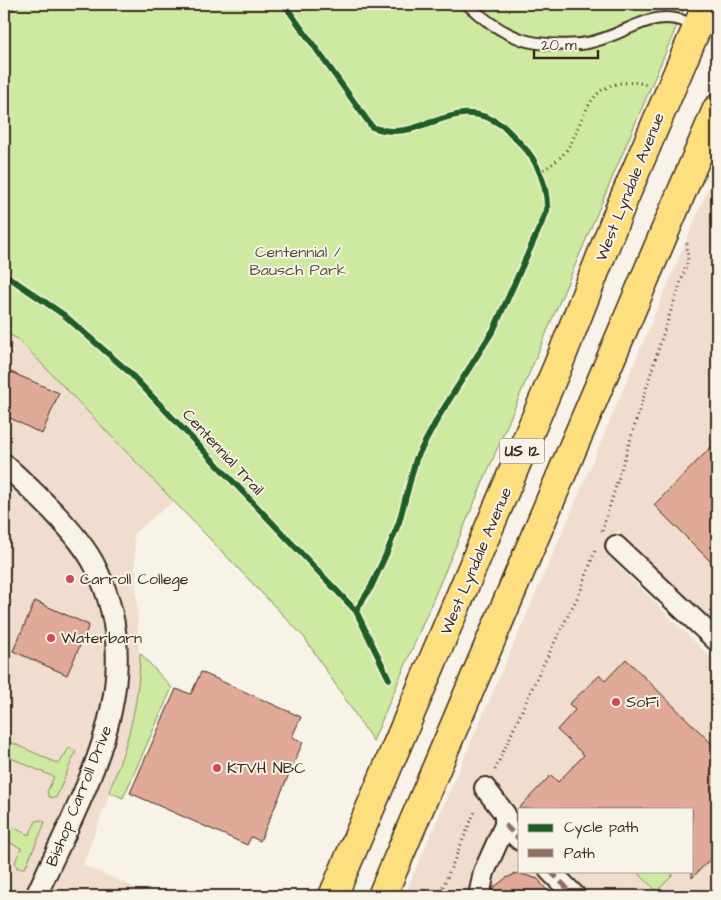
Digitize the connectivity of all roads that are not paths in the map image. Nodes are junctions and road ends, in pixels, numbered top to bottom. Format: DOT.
graph roads {
  1 [pos="467,4"];
  2 [pos="702,15"];
  3 [pos="717,109"];
  4 [pos="4,464"];
  5 [pos="605,540"];
  6 [pos="717,642"];
  7 [pos="485,788"];
  8 [pos="505,825"];
  9 [pos="518,838"];
  10 [pos="551,872"];
  11 [pos="36,896"];
  12 [pos="333,896"];
  13 [pos="382,896"];
  14 [pos="479,896"];
  15 [pos="575,896"];
  1 -- 2 [label="lane"];
  2 -- 12 [label="highway, West Lyndale Avenue / US 12"];
  3 -- 13 [label="highway, US 12"];
  4 -- 11 [label="street, Bishop Carroll Drive"];
  5 -- 6 [label="street"];
  7 -- 8 [label="street"];
  8 -- 9 [label="street"];
  8 -- 14 [label="street"];
  10 -- 15 [label="street"];
}
